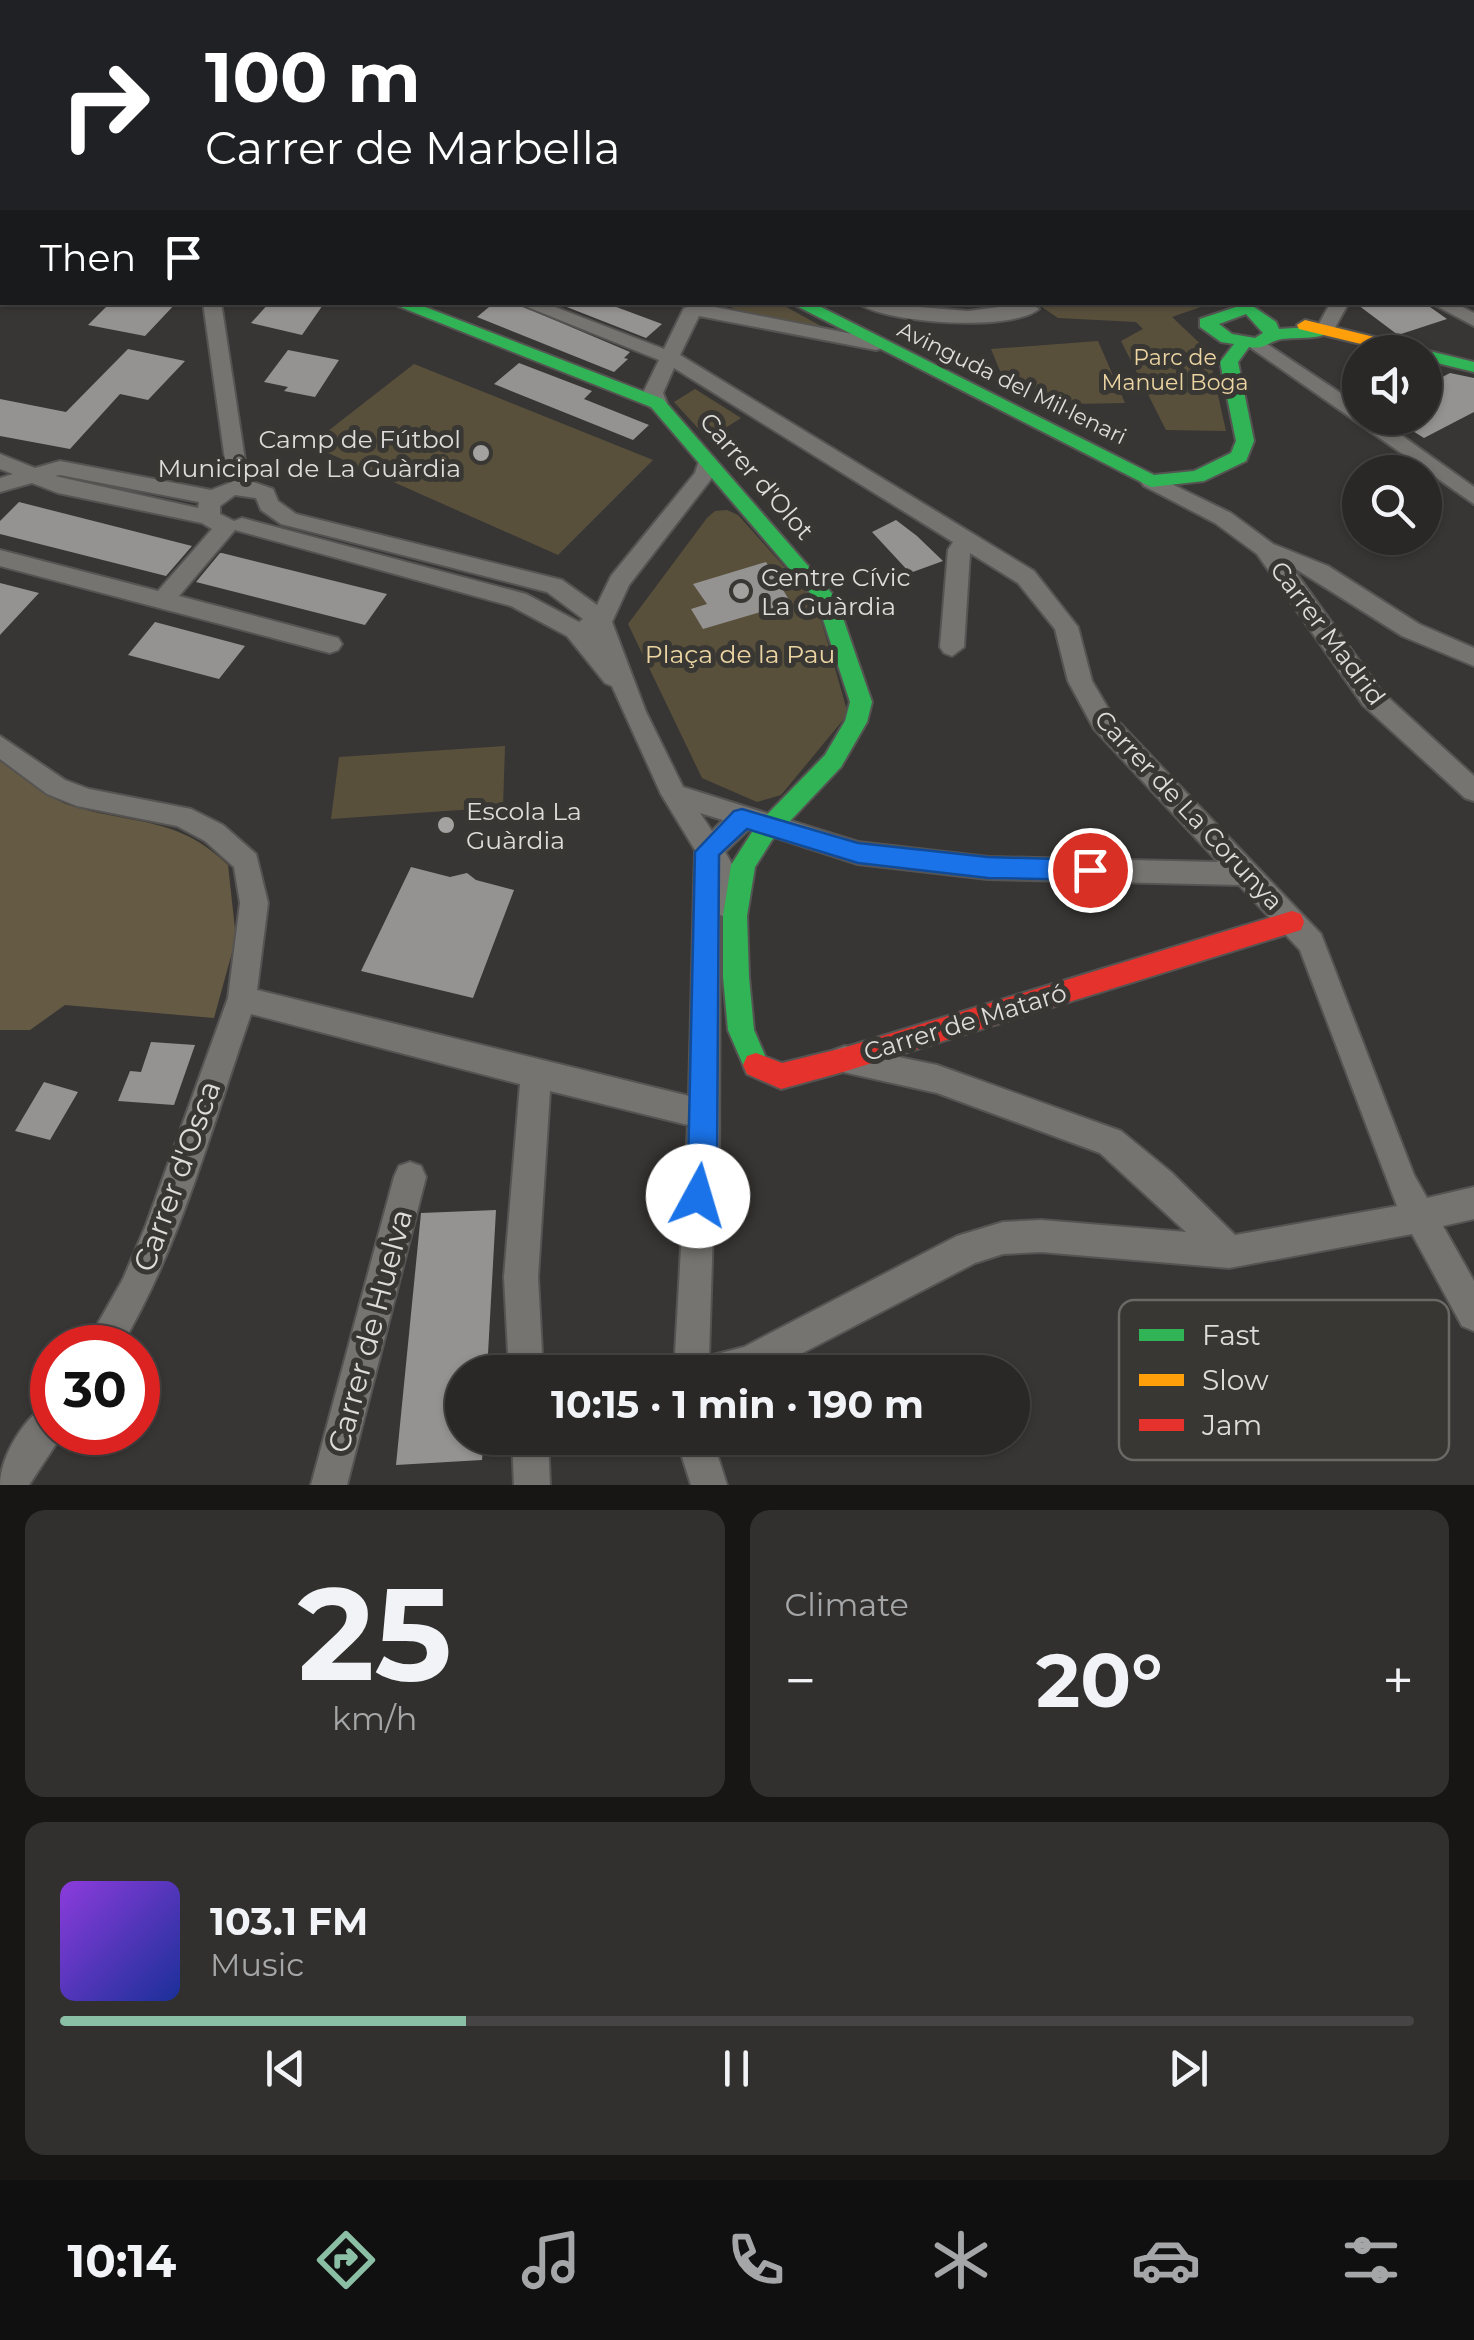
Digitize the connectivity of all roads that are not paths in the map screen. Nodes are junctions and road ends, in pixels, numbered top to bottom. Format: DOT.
graph roads {
  1 [pos="212,305"];
  2 [pos="403,305"];
  3 [pos="532,305"];
  4 [pos="803,305"];
  5 [pos="877,305"];
  6 [pos="1338,305"];
  7 [pos="1444,305"];
  8 [pos="696,306"];
  9 [pos="1028,308"];
  10 [pos="1474,320"];
  11 [pos="1324,330"];
  12 [pos="1217,333"];
  13 [pos="1258,335"];
  14 [pos="1344,335"];
  15 [pos="876,344"];
  16 [pos="671,358"];
  17 [pos="1442,359"];
  18 [pos="1474,367"];
  19 [pos="1230,377"];
  20 [pos="1342,400"];
  21 [pos="657,403"];
  22 [pos="1388,435"];
  23 [pos="707,463"];
  24 [pos="1,465"];
  25 [pos="44,477"];
  26 [pos="1204,478"];
  27 [pos="1151,481"];
  28 [pos="245,487"];
  29 [pos="0,488"];
  30 [pos="1474,497"];
  31 [pos="269,505"];
  32 [pos="223,516"];
  33 [pos="1223,518"];
  34 [pos="970,539"];
  35 [pos="1265,550"];
  36 [pos="0,558"];
  37 [pos="619,582"];
  38 [pos="554,586"];
  39 [pos="163,600"];
  40 [pos="591,614"];
  41 [pos="576,630"];
  42 [pos="330,644"];
  43 [pos="952,648"];
  44 [pos="1474,657"];
  45 [pos="622,689"];
  46 [pos="0,746"];
  47 [pos="1474,791"];
  48 [pos="674,794"];
  49 [pos="742,818"];
  50 [pos="776,826"];
  51 [pos="707,852"];
  52 [pos="1247,874"];
  53 [pos="1292,922"];
  54 [pos="733,946"];
  55 [pos="242,998"];
  56 [pos="843,1060"];
  57 [pos="536,1075"];
  58 [pos="704,1114"];
  59 [pos="410,1177"];
  60 [pos="1474,1203"];
  61 [pos="1422,1217"];
  62 [pos="1229,1252"];
  63 [pos="1474,1314"];
  64 [pos="115,1325"];
  65 [pos="525,1355"];
  66 [pos="693,1355"];
  67 [pos="764,1355"];
  68 [pos="30,1452"];
  69 [pos="531,1455"];
  70 [pos="699,1455"];
  71 [pos="7,1485"];
  72 [pos="329,1485"];
  73 [pos="532,1485"];
  74 [pos="709,1485"];
  1 -- 28 [label="street"];
  2 -- 21 [label="street, Carrer d'Olot"];
  3 -- 16 [label="street, Carrer de La Corunya"];
  4 -- 15 [label="street, Avinguda del Mil·lenari"];
  5 -- 9 [label="street"];
  6 -- 11 [label="street"];
  7 -- 10 [label="street"];
  8 -- 15 [label="street"];
  8 -- 16 [label="street"];
  11 -- 13 [label="street"];
  11 -- 14 [label="street"];
  12 -- 13 [label="street"];
  12 -- 13 [label="street"];
  12 -- 19 [label="street"];
  13 -- 19 [label="street"];
  13 -- 20 [label="street"];
  15 -- 27 [label="street, Avinguda del Mil·lenari"];
  16 -- 21 [label="street"];
  16 -- 34 [label="street, Carrer de La Corunya"];
  17 -- 18 [label="street"];
  19 -- 26 [label="street"];
  21 -- 23 [label="street, Carrer d'Olot"];
  22 -- 30 [label="street"];
  23 -- 37 [label="street"];
  23 -- 50 [label="street, Carrer d'Olot"];
  24 -- 25 [label="street"];
  25 -- 29 [label="street"];
  25 -- 29 [label="street"];
  25 -- 32 [label="street"];
  26 -- 27 [label="street"];
  26 -- 33 [label="street, Carrer Madrid"];
  27 -- 33 [label="street, Carrer Madrid"];
  28 -- 31 [label="street"];
  28 -- 32 [label="street"];
  31 -- 32 [label="street"];
  31 -- 38 [label="street"];
  32 -- 39 [label="street"];
  32 -- 41 [label="street"];
  33 -- 35 [label="street, Carrer Madrid"];
  34 -- 43 [label="street"];
  34 -- 52 [label="street, Carrer de La Corunya"];
  35 -- 44 [label="street"];
  35 -- 47 [label="street, Carrer Madrid"];
  36 -- 39 [label="street"];
  37 -- 38 [label="street"];
  37 -- 40 [label="street"];
  38 -- 40 [label="street"];
  39 -- 42 [label="street"];
  40 -- 41 [label="street"];
  40 -- 45 [label="street"];
  41 -- 45 [label="street"];
  45 -- 48 [label="street, Carrer de Mataró"];
  46 -- 55 [label="street, Carrer d'Osca"];
  48 -- 49 [label="street"];
  48 -- 51 [label="street, Carrer de Mataró"];
  49 -- 50 [label="street"];
  49 -- 51 [label="street"];
  50 -- 52 [label="street"];
  50 -- 54 [label="street, Carrer de Mataró"];
  51 -- 54 [label="street, Carrer de Mataró"];
  51 -- 58 [label="street"];
  52 -- 53 [label="street, Carrer de La Corunya"];
  53 -- 56 [label="street, Carrer de Mataró"];
  53 -- 61 [label="street, Carrer de La Corunya"];
  54 -- 56 [label="street, Carrer de Mataró"];
  55 -- 57 [label="street"];
  55 -- 64 [label="street, Carrer d'Osca"];
  56 -- 62 [label="street"];
  57 -- 58 [label="street"];
  57 -- 65 [label="street"];
  58 -- 66 [label="street"];
  59 -- 72 [label="street, Carrer de Huelva"];
  60 -- 61 [label="street"];
  61 -- 62 [label="street"];
  61 -- 63 [label="street, Carrer de La Corunya"];
  62 -- 67 [label="street"];
  68 -- 71 [label="street"];
  69 -- 73 [label="street"];
  70 -- 74 [label="street"];
}
